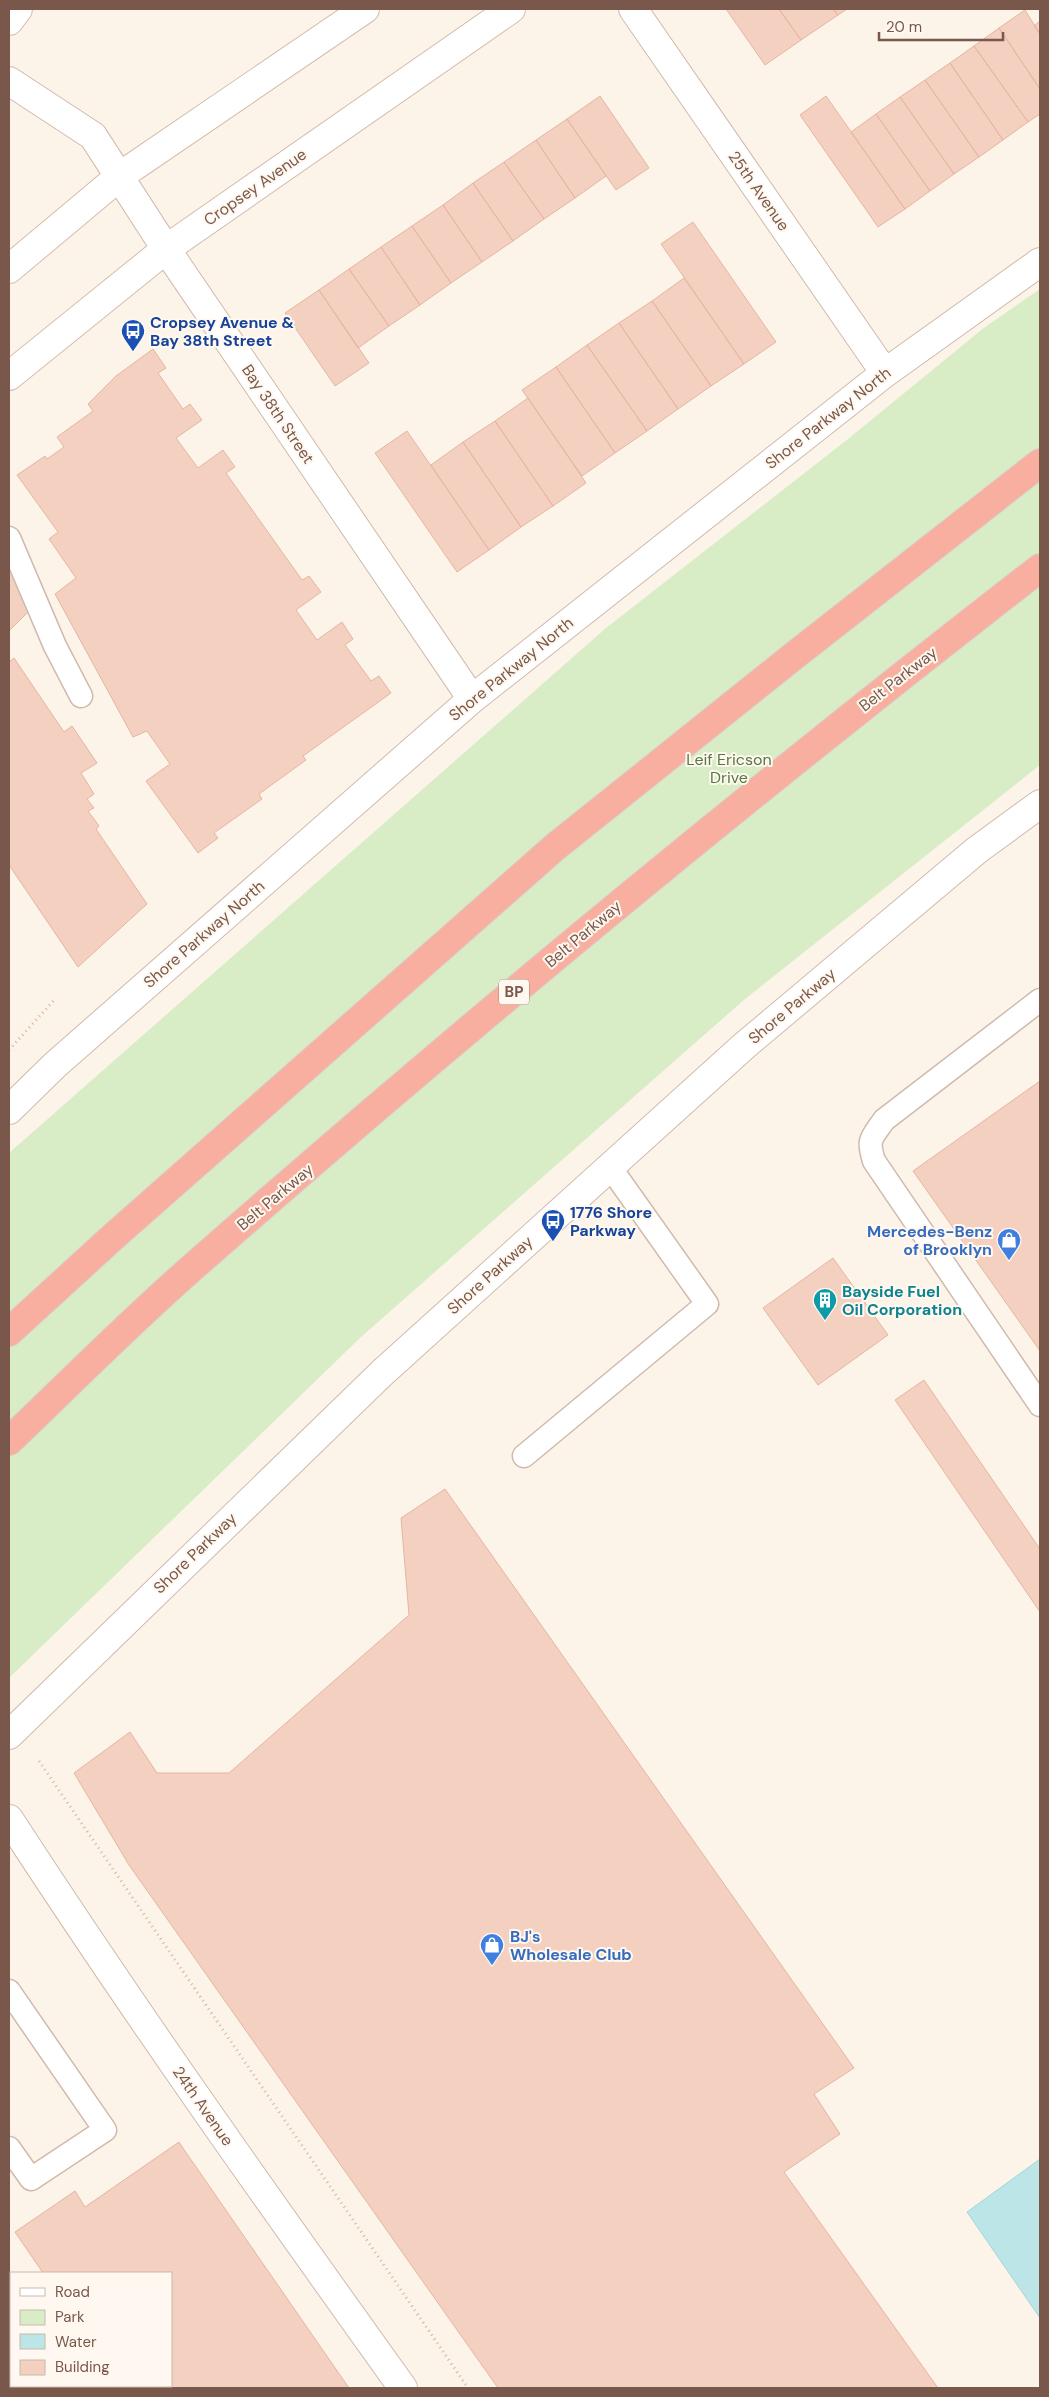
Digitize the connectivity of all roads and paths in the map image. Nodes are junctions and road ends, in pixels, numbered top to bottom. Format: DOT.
graph roads {
  1 [pos="18,9"];
  2 [pos="365,9"];
  3 [pos="510,9"];
  4 [pos="633,9"];
  5 [pos="9,21"];
  6 [pos="9,81"];
  7 [pos="120,176"];
  8 [pos="166,249"];
  9 [pos="1040,262"];
  10 [pos="9,269"];
  11 [pos="884,373"];
  12 [pos="9,376"];
  13 [pos="1040,463"];
  14 [pos="9,538"];
  15 [pos="1040,568"];
  16 [pos="81,696"];
  17 [pos="472,699"];
  18 [pos="1040,804"];
  19 [pos="56,998"];
  20 [pos="1040,1000"];
  21 [pos="9,1050"];
  22 [pos="9,1110"];
  23 [pos="610,1167"];
  24 [pos="9,1332"];
  25 [pos="1040,1405"];
  26 [pos="9,1441"];
  27 [pos="524,1456"];
  28 [pos="9,1734"];
  29 [pos="39,1761"];
  30 [pos="9,1819"];
  31 [pos="9,1991"];
  32 [pos="9,2148"];
  33 [pos="402,2388"];
  34 [pos="468,2388"];
  1 -- 5 [label="street"];
  2 -- 7 [label="street"];
  3 -- 8 [label="street, Cropsey Avenue"];
  4 -- 11 [label="street, 25th Avenue"];
  6 -- 7 [label="street, Bay 38th Street"];
  7 -- 8 [label="street, Bay 38th Street"];
  7 -- 10 [label="street"];
  8 -- 12 [label="street, Cropsey Avenue"];
  8 -- 17 [label="street, Bay 38th Street"];
  9 -- 11 [label="street, Shore Parkway North"];
  11 -- 17 [label="street, Shore Parkway North"];
  13 -- 24 [label="highway"];
  14 -- 16 [label="lane"];
  15 -- 26 [label="highway, Belt Parkway / BP"];
  17 -- 22 [label="street, Shore Parkway North"];
  18 -- 23 [label="street, Shore Parkway"];
  19 -- 21 [label="path"];
  20 -- 25 [label="lane"];
  23 -- 27 [label="lane"];
  23 -- 28 [label="street, Shore Parkway"];
  29 -- 34 [label="path"];
  30 -- 33 [label="street, 24th Avenue"];
  31 -- 32 [label="lane"];
}
